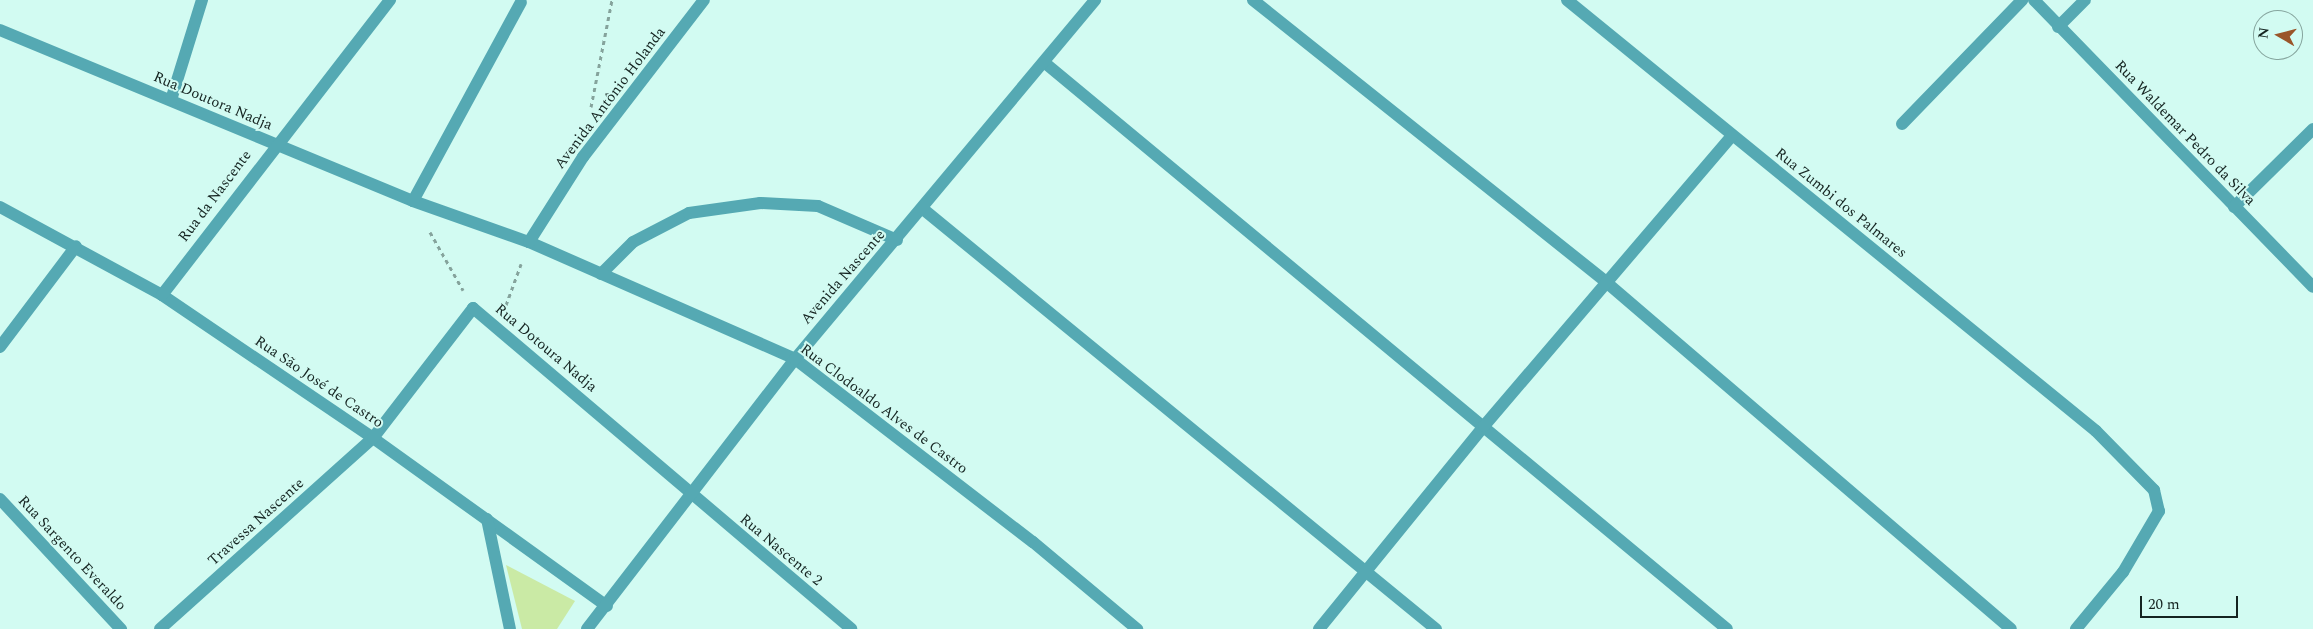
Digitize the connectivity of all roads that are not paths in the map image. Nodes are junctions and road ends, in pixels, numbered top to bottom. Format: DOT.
graph roads {
  1 [pos="202,0"];
  2 [pos="390,0"];
  3 [pos="704,0"];
  4 [pos="1095,0"];
  5 [pos="1253,0"];
  6 [pos="1567,0"];
  7 [pos="2022,0"];
  8 [pos="2034,0"];
  9 [pos="2085,0"];
  10 [pos="521,2"];
  11 [pos="2058,27"];
  12 [pos="0,30"];
  13 [pos="1045,63"];
  14 [pos="172,100"];
  15 [pos="1902,124"];
  16 [pos="2313,129"];
  17 [pos="1732,136"];
  18 [pos="274,145"];
  19 [pos="413,201"];
  20 [pos="0,207"];
  21 [pos="2234,207"];
  22 [pos="923,209"];
  23 [pos="896,240"];
  24 [pos="529,242"];
  25 [pos="76,246"];
  26 [pos="601,274"];
  27 [pos="1606,282"];
  28 [pos="2313,287"];
  29 [pos="162,295"];
  30 [pos="473,308"];
  31 [pos="0,348"];
  32 [pos="794,359"];
  33 [pos="1484,426"];
  34 [pos="373,438"];
  35 [pos="691,495"];
  36 [pos="0,499"];
  37 [pos="487,519"];
  38 [pos="1366,572"];
  39 [pos="607,606"];
  40 [pos="120,629"];
  41 [pos="160,629"];
  42 [pos="510,629"];
  43 [pos="587,629"];
  44 [pos="851,629"];
  45 [pos="1137,629"];
  46 [pos="1319,629"];
  47 [pos="1436,629"];
  48 [pos="1727,629"];
  49 [pos="2011,629"];
  50 [pos="2076,629"];
  1 -- 14 [label="street"];
  2 -- 18 [label="street, Rua da Nascente"];
  3 -- 24 [label="street, Avenida Antônio Holanda"];
  4 -- 13 [label="street, Avenida Nascente"];
  5 -- 27 [label="street"];
  6 -- 17 [label="street, Rua Zumbi dos Palmares"];
  7 -- 15 [label="street"];
  8 -- 11 [label="street, Rua Waldemar Pedro da Silva"];
  9 -- 11 [label="street"];
  10 -- 19 [label="street"];
  11 -- 21 [label="street, Rua Waldemar Pedro da Silva"];
  12 -- 14 [label="street, Rua Doutora Nadja"];
  13 -- 22 [label="street, Avenida Nascente"];
  13 -- 33 [label="street"];
  14 -- 18 [label="street, Rua Doutora Nadja"];
  16 -- 21 [label="street"];
  17 -- 27 [label="street"];
  17 -- 50 [label="street, Rua Zumbi dos Palmares"];
  18 -- 19 [label="street, Rua Doutora Nadja"];
  18 -- 29 [label="street, Rua da Nascente"];
  19 -- 24 [label="street, Rua Clodoaldo Alves de Castro"];
  20 -- 25 [label="street, Rua São José de Castro"];
  21 -- 28 [label="street, Rua Waldemar Pedro da Silva"];
  22 -- 23 [label="street, Avenida Nascente"];
  22 -- 38 [label="street"];
  23 -- 26 [label="street"];
  23 -- 32 [label="street, Avenida Nascente"];
  24 -- 26 [label="street, Rua Clodoaldo Alves de Castro"];
  25 -- 29 [label="street, Rua São José de Castro"];
  25 -- 31 [label="street"];
  26 -- 32 [label="street, Rua Clodoaldo Alves de Castro"];
  27 -- 33 [label="street"];
  27 -- 49 [label="street"];
  29 -- 34 [label="street, Rua São José de Castro"];
  30 -- 34 [label="street, Travessa Nascente"];
  30 -- 35 [label="street, Rua Dotoura Nadja"];
  32 -- 35 [label="street, Avenida Nascente"];
  32 -- 45 [label="street, Rua Clodoaldo Alves de Castro"];
  33 -- 38 [label="street"];
  33 -- 48 [label="street"];
  34 -- 37 [label="street, Rua São José de Castro"];
  34 -- 41 [label="street, Travessa Nascente"];
  35 -- 39 [label="street, Avenida Nascente"];
  35 -- 44 [label="street, Rua Nascente 2"];
  36 -- 40 [label="street, Rua Sargento Everaldo"];
  37 -- 39 [label="street, Rua São José de Castro"];
  37 -- 42 [label="street"];
  38 -- 46 [label="street"];
  38 -- 47 [label="street"];
  39 -- 43 [label="street, Avenida Nascente"];
}
